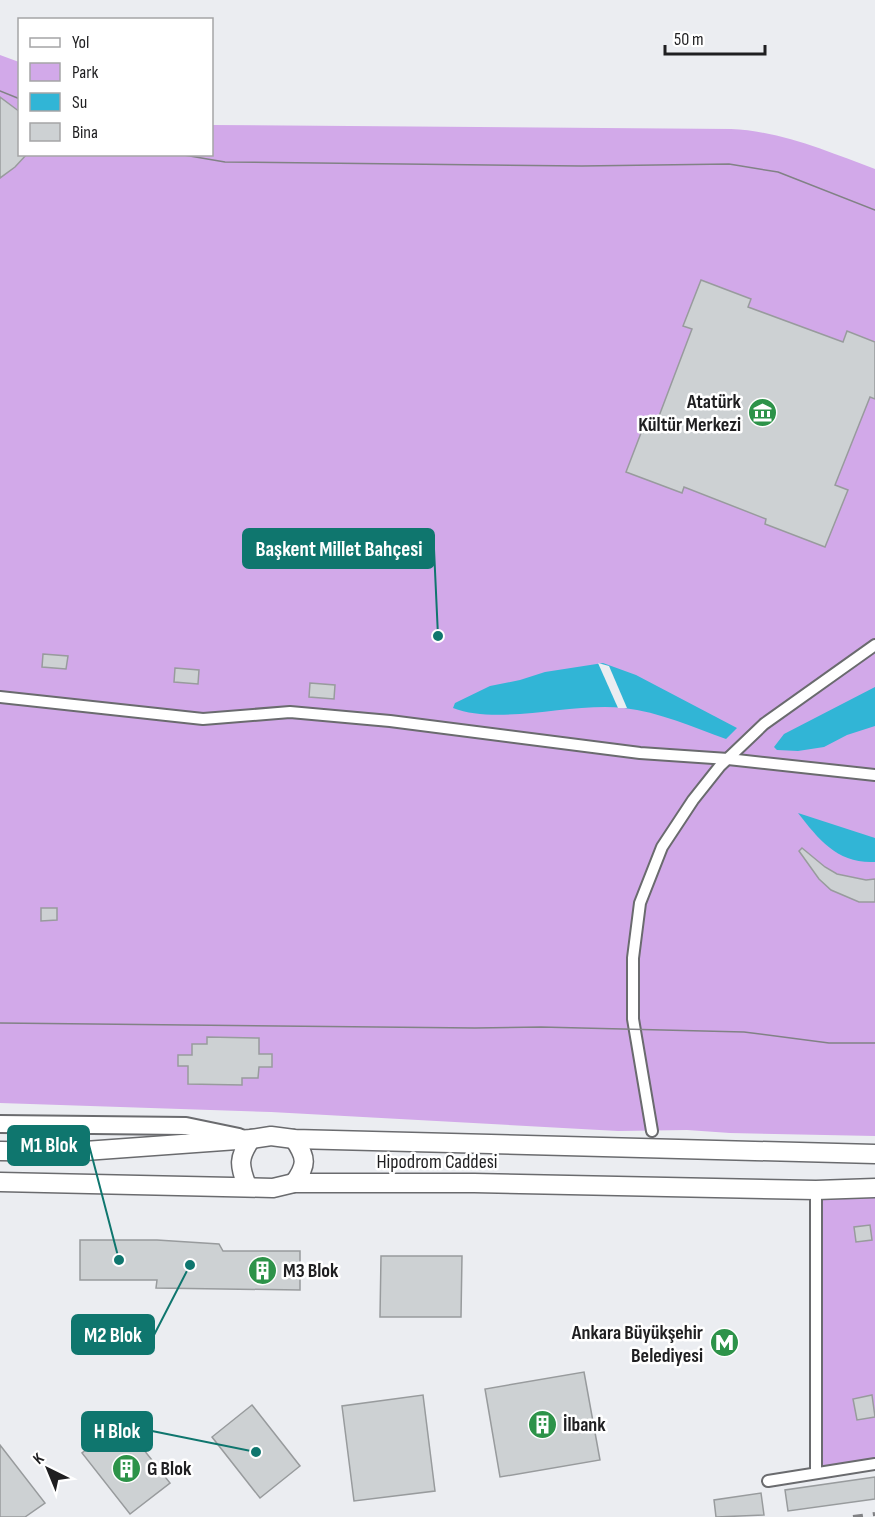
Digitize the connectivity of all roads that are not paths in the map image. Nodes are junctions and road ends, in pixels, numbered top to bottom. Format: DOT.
graph roads {
  1 [pos="875,645"];
  2 [pos="0,697"];
  3 [pos="728,759"];
  4 [pos="875,775"];
  5 [pos="0,1124"];
  6 [pos="652,1131"];
  7 [pos="251,1139"];
  8 [pos="294,1139"];
  9 [pos="0,1151"];
  10 [pos="875,1154"];
  11 [pos="0,1182"];
  12 [pos="294,1183"];
  13 [pos="247,1186"];
  14 [pos="875,1188"];
  15 [pos="816,1190"];
  16 [pos="875,1464"];
  17 [pos="816,1473"];
  18 [pos="768,1481"];
  1 -- 3 [label="street"];
  2 -- 3 [label="street"];
  3 -- 4 [label="street"];
  3 -- 6 [label="street"];
  5 -- 7 [label="street, Hipodrom Caddesi"];
  7 -- 8 [label="main road, Hipodrom Caddesi"];
  7 -- 9 [label="main road, Hipodrom Caddesi"];
  7 -- 13 [label="main road"];
  8 -- 10 [label="main road, Hipodrom Caddesi"];
  8 -- 12 [label="main road"];
  11 -- 13 [label="main road, Hipodrom Caddesi"];
  12 -- 13 [label="main road, Hipodrom Caddesi"];
  12 -- 15 [label="main road, Hipodrom Caddesi"];
  14 -- 15 [label="main road, Hipodrom Caddesi"];
  15 -- 17 [label="street"];
  16 -- 17 [label="street"];
  17 -- 18 [label="street"];
}
